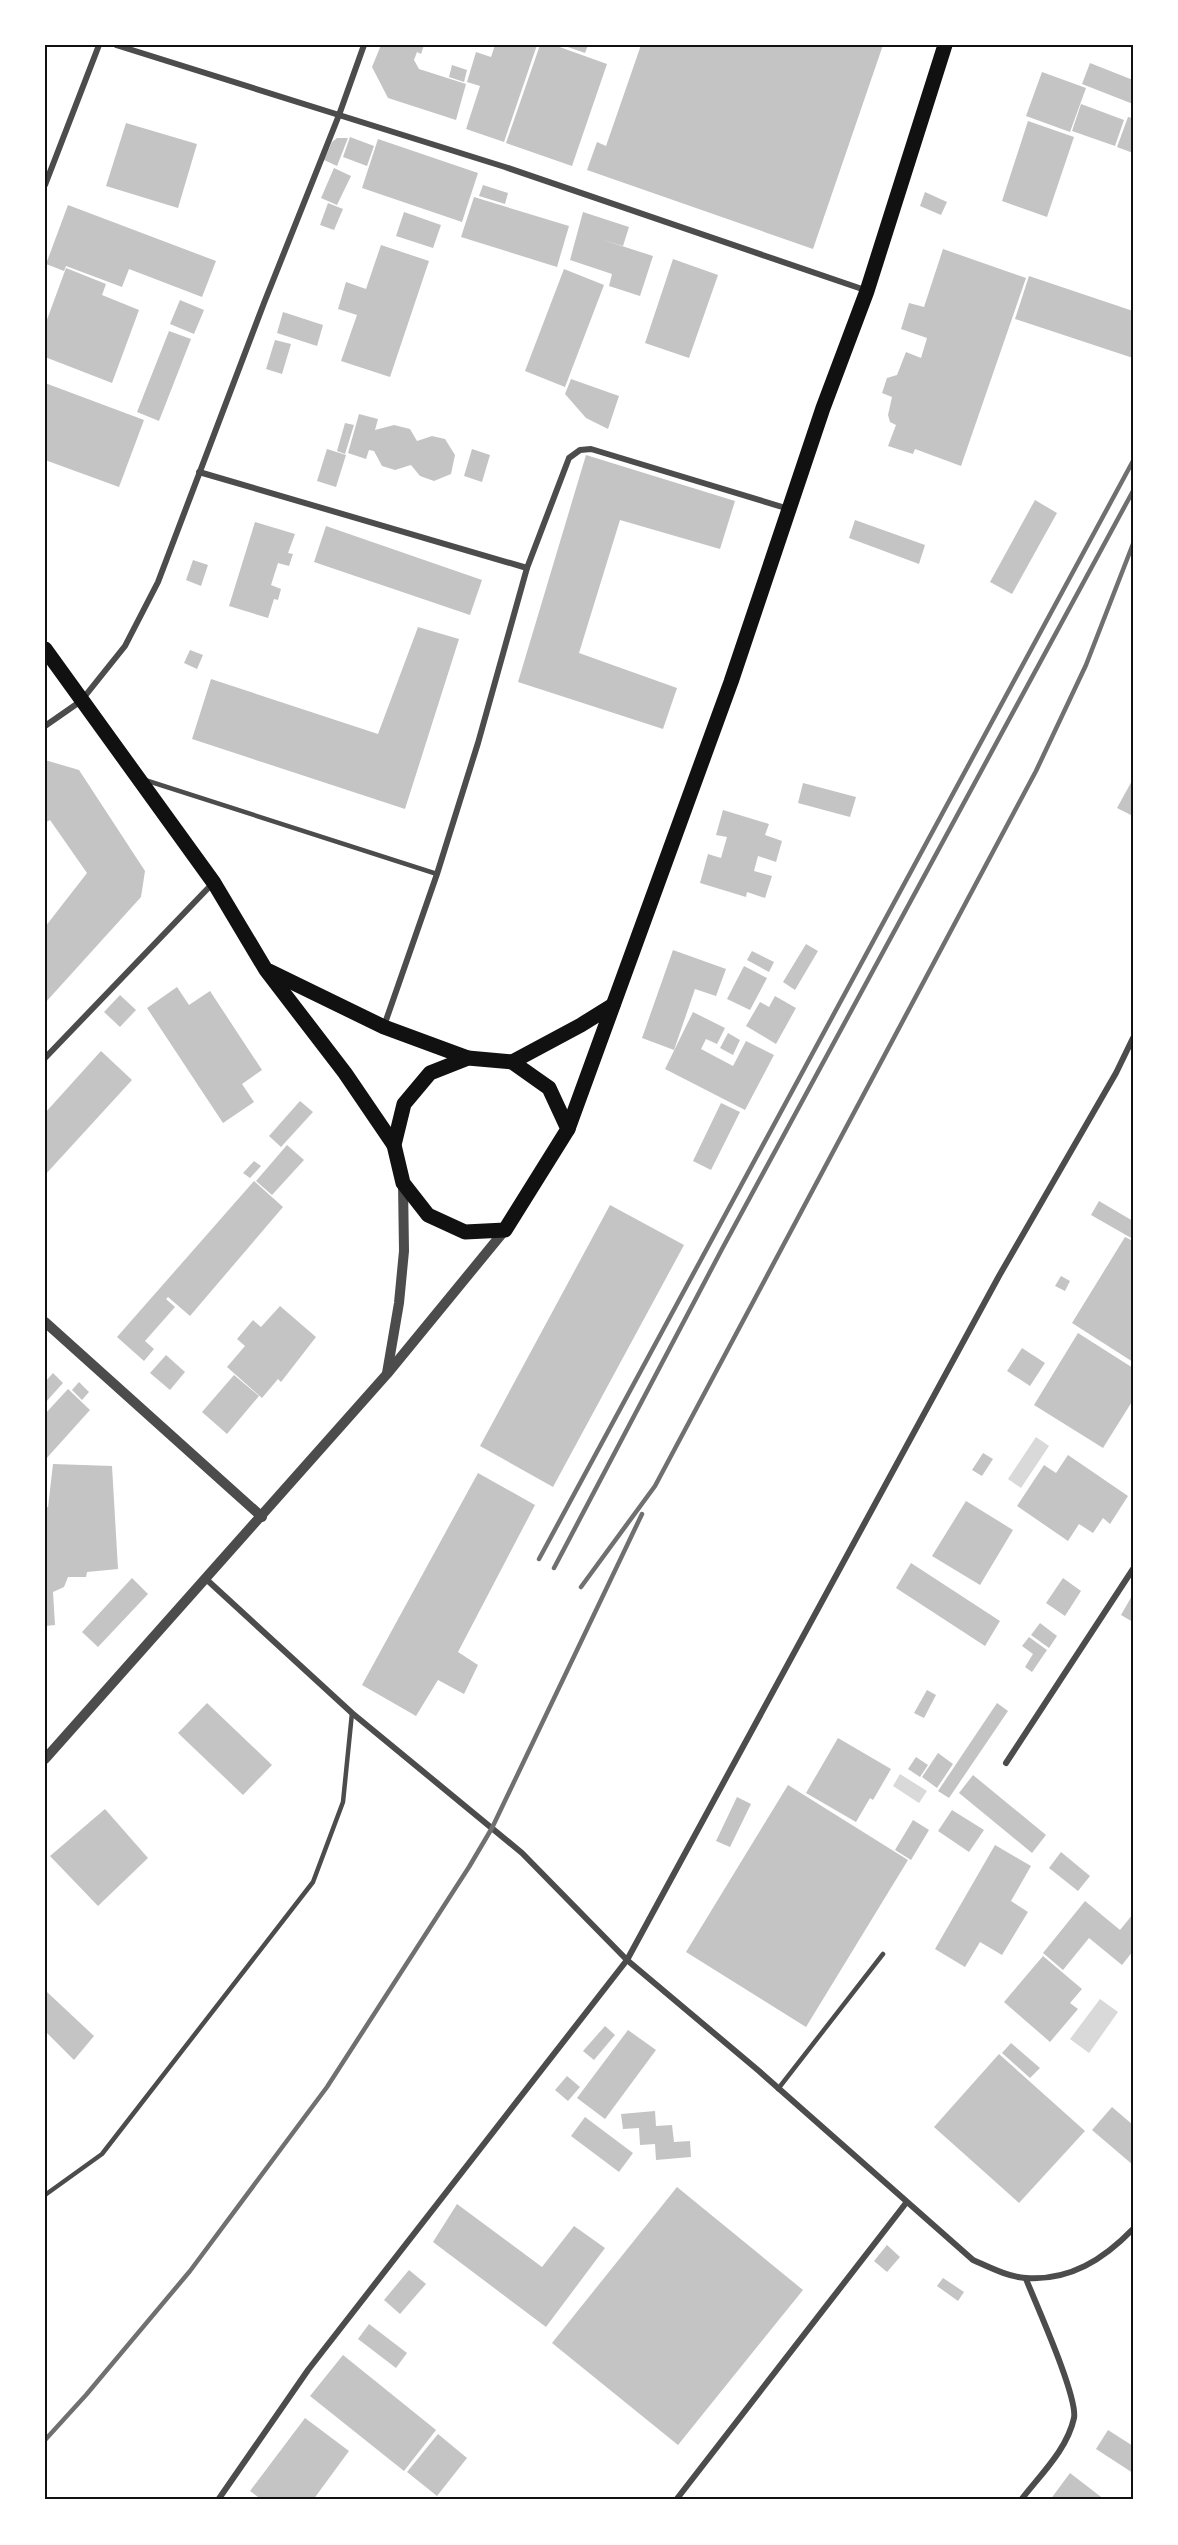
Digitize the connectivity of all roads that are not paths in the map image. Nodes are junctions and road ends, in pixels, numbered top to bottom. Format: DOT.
graph roads {
  1 [pos="99,45"];
  2 [pos="116,45"];
  3 [pos="364,45"];
  4 [pos="945,45"];
  5 [pos="339,115"];
  6 [pos="45,185"];
  7 [pos="867,291"];
  8 [pos="199,472"];
  9 [pos="789,509"];
  10 [pos="526,568"];
  11 [pos="45,649"];
  12 [pos="81,701"];
  13 [pos="45,726"];
  14 [pos="140,779"];
  15 [pos="437,874"];
  16 [pos="214,883"];
  17 [pos="266,970"];
  18 [pos="613,1005"];
  19 [pos="384,1027"];
  20 [pos="1133,1038"];
  21 [pos="45,1058"];
  22 [pos="468,1058"];
  23 [pos="512,1062"];
  24 [pos="568,1129"];
  25 [pos="394,1144"];
  26 [pos="403,1183"];
  27 [pos="505,1230"];
  28 [pos="45,1322"];
  29 [pos="387,1374"];
  30 [pos="262,1517"];
  31 [pos="1133,1569"];
  32 [pos="206,1579"];
  33 [pos="352,1713"];
  34 [pos="45,1760"];
  35 [pos="1006,1763"];
  36 [pos="883,1954"];
  37 [pos="627,1960"];
  38 [pos="778,2089"];
  39 [pos="45,2195"];
  40 [pos="906,2203"];
  41 [pos="1133,2229"];
  42 [pos="1026,2278"];
  43 [pos="218,2500"];
  44 [pos="676,2500"];
  45 [pos="1021,2500"];
  1 -- 6 [label="street"];
  2 -- 5 [label="street"];
  3 -- 5 [label="street"];
  4 -- 7 [label="main road"];
  5 -- 7 [label="street"];
  5 -- 8 [label="street"];
  7 -- 9 [label="main road"];
  8 -- 10 [label="street"];
  8 -- 12 [label="street"];
  9 -- 10 [label="street"];
  9 -- 18 [label="main road"];
  10 -- 15 [label="street"];
  11 -- 12 [label="main road"];
  12 -- 13 [label="street"];
  12 -- 14 [label="main road"];
  14 -- 15 [label="lane"];
  14 -- 16 [label="main road"];
  15 -- 19 [label="street"];
  16 -- 17 [label="main road"];
  16 -- 21 [label="street"];
  17 -- 19 [label="main road"];
  17 -- 25 [label="main road"];
  18 -- 23 [label="main road"];
  18 -- 24 [label="main road"];
  19 -- 22 [label="main road"];
  20 -- 37 [label="street"];
  22 -- 23 [label="main road"];
  22 -- 25 [label="main road"];
  23 -- 24 [label="main road"];
  24 -- 27 [label="main road"];
  25 -- 26 [label="main road"];
  26 -- 27 [label="main road"];
  26 -- 29 [label="street"];
  27 -- 29 [label="street"];
  28 -- 30 [label="street"];
  29 -- 30 [label="street"];
  30 -- 32 [label="street"];
  31 -- 35 [label="street"];
  32 -- 33 [label="street"];
  32 -- 34 [label="street"];
  33 -- 37 [label="street"];
  33 -- 39 [label="lane"];
  36 -- 38 [label="lane"];
  37 -- 38 [label="street"];
  37 -- 43 [label="street"];
  38 -- 40 [label="street"];
  40 -- 42 [label="street"];
  40 -- 44 [label="street"];
  41 -- 42 [label="street"];
  42 -- 45 [label="street"];
}
